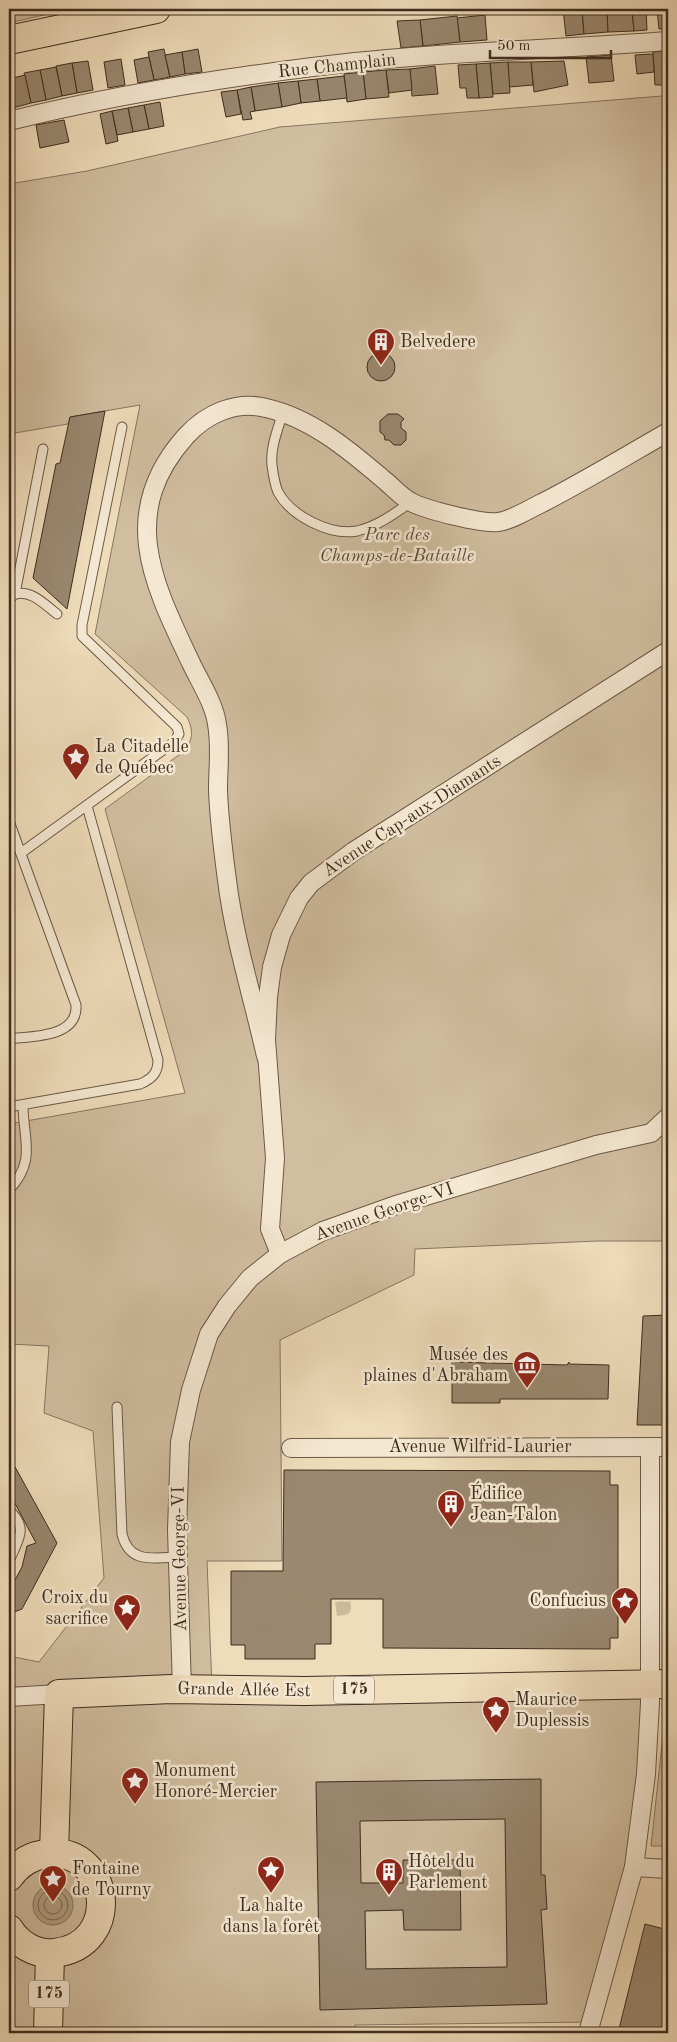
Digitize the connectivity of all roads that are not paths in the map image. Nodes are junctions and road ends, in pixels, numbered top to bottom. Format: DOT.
graph roads {
  1 [pos="156,9"];
  2 [pos="9,40"];
  3 [pos="668,41"];
  4 [pos="9,121"];
  5 [pos="283,412"];
  6 [pos="122,427"];
  7 [pos="668,432"];
  8 [pos="43,449"];
  9 [pos="411,502"];
  10 [pos="12,596"];
  11 [pos="56,614"];
  12 [pos="668,651"];
  13 [pos="87,806"];
  14 [pos="9,821"];
  15 [pos="21,853"];
  16 [pos="9,1039"];
  17 [pos="266,1056"];
  18 [pos="23,1105"];
  19 [pos="9,1107"];
  20 [pos="668,1117"];
  21 [pos="9,1190"];
  22 [pos="280,1254"];
  23 [pos="117,1407"];
  24 [pos="650,1447"];
  25 [pos="668,1447"];
  26 [pos="291,1448"];
  27 [pos="9,1510"];
  28 [pos="178,1557"];
  29 [pos="9,1561"];
  30 [pos="659,1684"];
  31 [pos="182,1689"];
  32 [pos="59,1694"];
  33 [pos="9,1697"];
  34 [pos="54,1853"];
  35 [pos="634,1867"];
  36 [pos="668,1869"];
  37 [pos="9,1877"];
  38 [pos="9,1929"];
  39 [pos="50,1954"];
  40 [pos="48,2033"];
  41 [pos="588,2033"];
  1 -- 2 [label="main road"];
  3 -- 4 [label="street, Rue Champlain"];
  5 -- 9 [label="street, Avenue Cap-aux-Diamants"];
  5 -- 9 [label="lane"];
  5 -- 17 [label="street, Avenue Cap-aux-Diamants"];
  6 -- 13 [label="lane"];
  7 -- 9 [label="street, Avenue Cap-aux-Diamants"];
  8 -- 10 [label="lane"];
  10 -- 11 [label="lane"];
  12 -- 17 [label="street, Avenue Cap-aux-Diamants"];
  13 -- 15 [label="lane"];
  13 -- 18 [label="lane"];
  14 -- 15 [label="lane"];
  15 -- 16 [label="lane"];
  17 -- 22 [label="street, Avenue Cap-aux-Diamants"];
  18 -- 19 [label="lane"];
  18 -- 21 [label="lane"];
  20 -- 22 [label="street, Avenue George-VI"];
  22 -- 28 [label="street, Avenue George-VI"];
  23 -- 28 [label="lane"];
  24 -- 25 [label="street, Avenue Wilfrid-Laurier"];
  24 -- 26 [label="street, Avenue Wilfrid-Laurier"];
  24 -- 30 [label="street"];
  27 -- 29 [label="lane"];
  28 -- 31 [label="street, Avenue George-VI"];
  30 -- 31 [label="main road, Grande Allée Est / 175"];
  30 -- 35 [label="street"];
  31 -- 32 [label="main road, Grande Allée Est / 175"];
  32 -- 33 [label="street"];
  32 -- 34 [label="main road"];
  34 -- 37 [label="main road"];
  34 -- 39 [label="main road"];
  35 -- 36 [label="street"];
  35 -- 41 [label="street"];
  38 -- 39 [label="main road"];
  39 -- 40 [label="main road, 175"];
}
